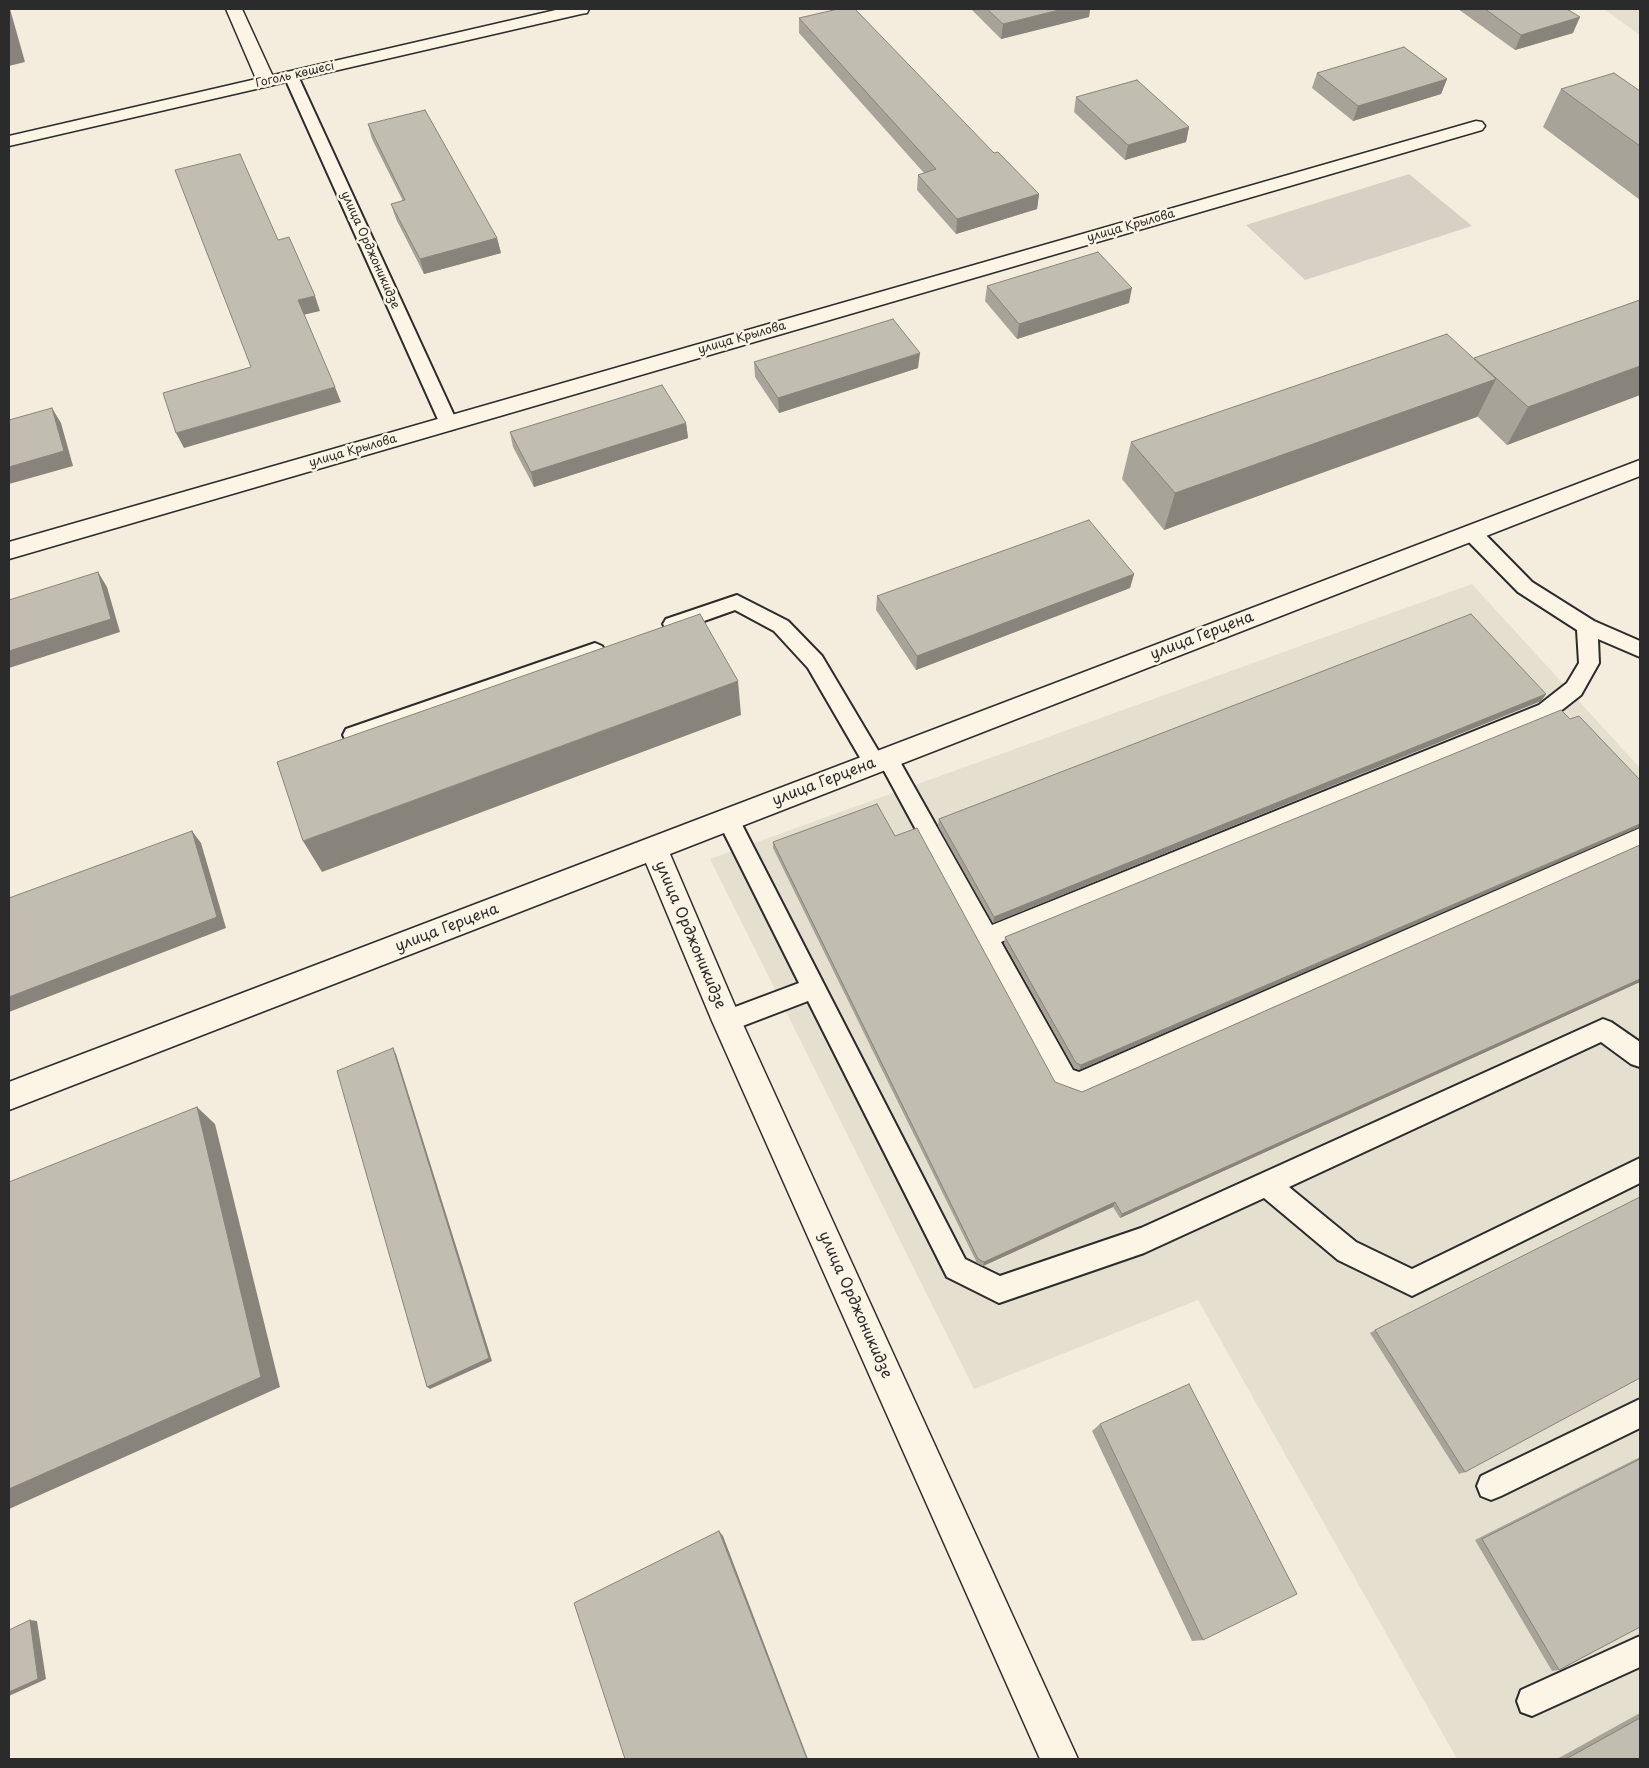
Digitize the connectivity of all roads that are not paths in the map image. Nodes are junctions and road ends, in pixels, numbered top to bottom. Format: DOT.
graph roads {
  1 [pos="234,9"];
  2 [pos="581,9"];
  3 [pos="291,76"];
  4 [pos="266,81"];
  5 [pos="1476,126"];
  6 [pos="9,141"];
  7 [pos="449,424"];
  8 [pos="1640,468"];
  9 [pos="1472,533"];
  10 [pos="9,551"];
  11 [pos="1587,626"];
  12 [pos="652,631"];
  13 [pos="615,644"];
  14 [pos="1640,649"];
  15 [pos="353,735"];
  16 [pos="881,760"];
  17 [pos="728,820"];
  18 [pos="1640,837"];
  19 [pos="654,849"];
  20 [pos="987,937"];
  21 [pos="814,988"];
  22 [pos="727,1021"];
  23 [pos="1640,1056"];
  24 [pos="9,1096"];
  25 [pos="1640,1170"];
  26 [pos="1266,1184"];
  27 [pos="1640,1413"];
  28 [pos="1491,1486"];
  29 [pos="1640,1651"];
  30 [pos="1532,1701"];
  31 [pos="1059,1759"];
  1 -- 4 [label="street"];
  2 -- 3 [label="street, Гоголь көшесі"];
  3 -- 4 [label="street, Гоголь көшесі"];
  3 -- 7 [label="lane, улица Орджоникидзе"];
  4 -- 6 [label="street, Гоголь көшесі"];
  5 -- 7 [label="street, улица Крылова"];
  7 -- 10 [label="street, улица Крылова"];
  8 -- 9 [label="street, улица Герцена"];
  9 -- 11 [label="lane"];
  9 -- 16 [label="street, улица Герцена"];
  11 -- 14 [label="lane"];
  11 -- 20 [label="lane"];
  12 -- 16 [label="lane"];
  13 -- 15 [label="lane"];
  16 -- 17 [label="street, улица Герцена"];
  16 -- 20 [label="lane"];
  17 -- 19 [label="street, улица Герцена"];
  17 -- 21 [label="lane"];
  18 -- 20 [label="lane"];
  19 -- 22 [label="street, улица Орджоникидзе"];
  19 -- 24 [label="street, улица Герцена"];
  21 -- 22 [label="lane"];
  21 -- 26 [label="lane"];
  22 -- 31 [label="street, улица Орджоникидзе"];
  23 -- 26 [label="lane"];
  25 -- 26 [label="lane"];
  27 -- 28 [label="lane"];
  29 -- 30 [label="lane"];
}
